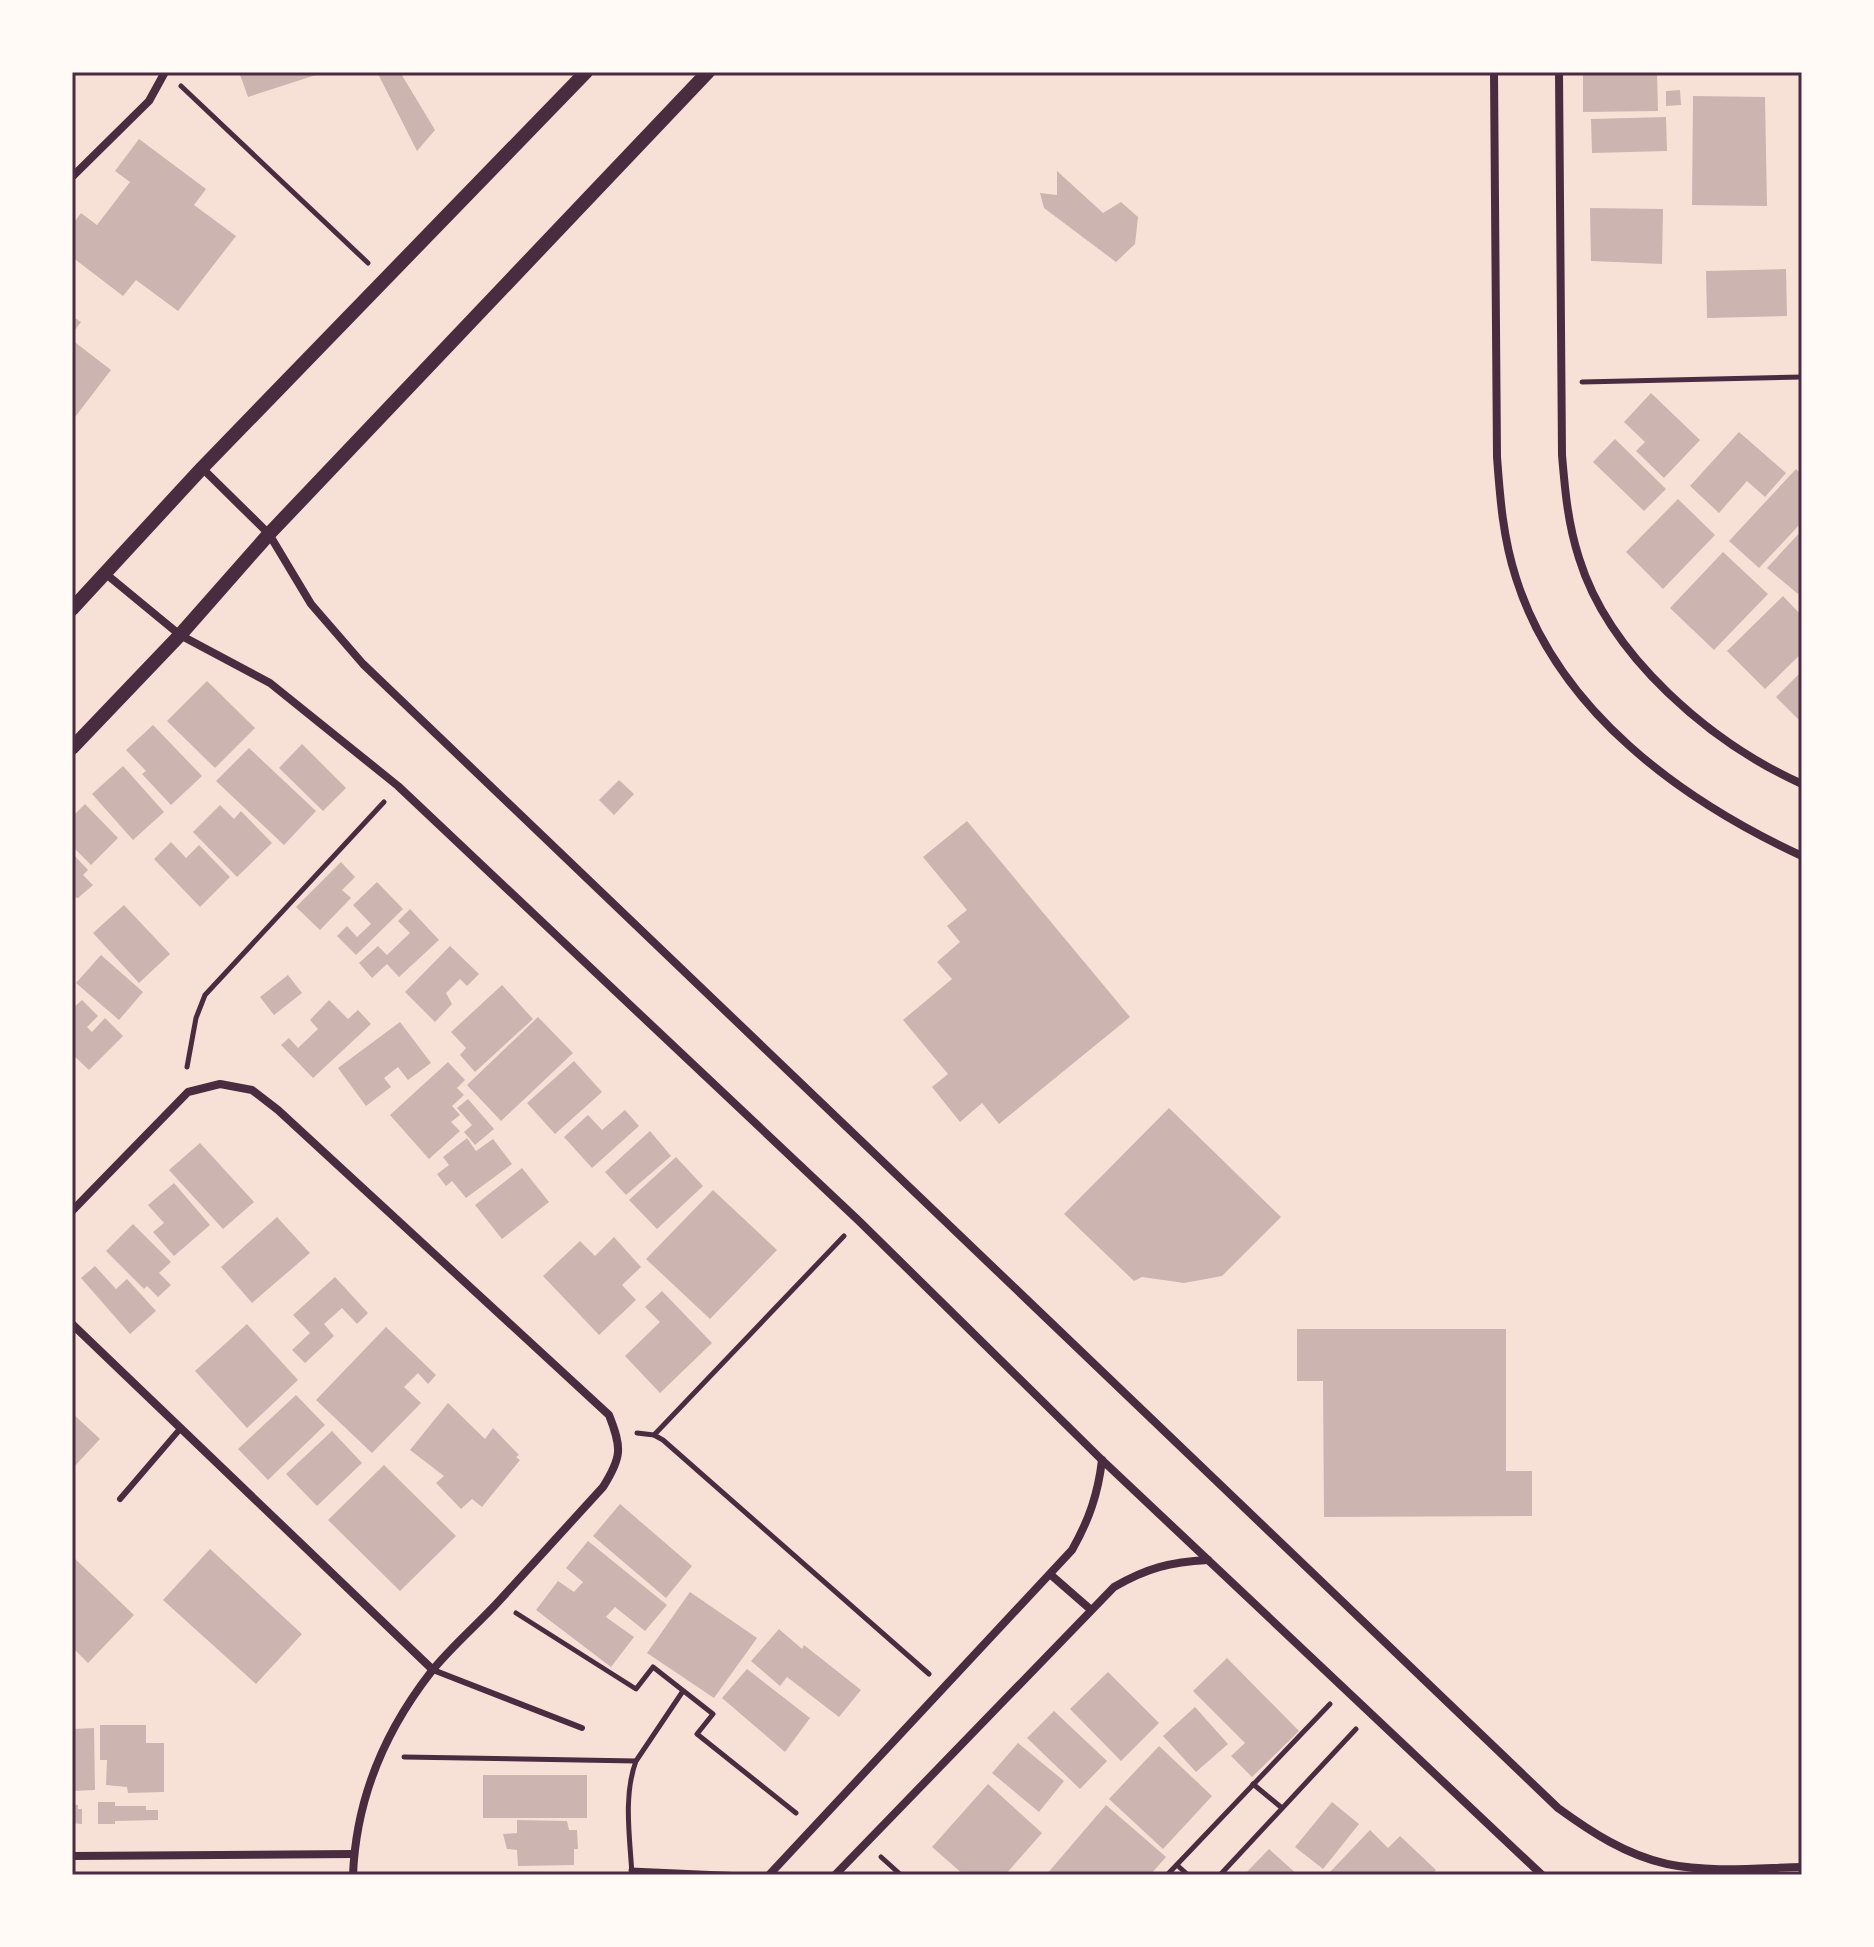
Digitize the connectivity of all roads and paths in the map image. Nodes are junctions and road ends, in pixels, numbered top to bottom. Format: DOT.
graph roads {
  1 [pos="165,72"];
  2 [pos="586,72"];
  3 [pos="708,72"];
  4 [pos="1494,72"];
  5 [pos="1559,72"];
  6 [pos="178,83"];
  7 [pos="72,177"];
  8 [pos="387,280"];
  9 [pos="1802,377"];
  10 [pos="1561,383"];
  11 [pos="202,468"];
  12 [pos="269,534"];
  13 [pos="106,574"];
  14 [pos="72,609"];
  15 [pos="180,635"];
  16 [pos="72,748"];
  17 [pos="1802,784"];
  18 [pos="398,786"];
  19 [pos="1802,856"];
  20 [pos="188,1092"];
  21 [pos="72,1211"];
  22 [pos="859,1221"];
  23 [pos="72,1324"];
  24 [pos="180,1429"];
  25 [pos="654,1435"];
  26 [pos="619,1439"];
  27 [pos="1102,1460"];
  28 [pos="120,1499"];
  29 [pos="1208,1560"];
  30 [pos="1051,1575"];
  31 [pos="498,1602"];
  32 [pos="1090,1609"];
  33 [pos="433,1670"];
  34 [pos="945,1688"];
  35 [pos="1344,1689"];
  36 [pos="683,1691"];
  37 [pos="1370,1714"];
  38 [pos="582,1728"];
  39 [pos="379,1757"];
  40 [pos="636,1761"];
  41 [pos="1253,1784"];
  42 [pos="1282,1808"];
  43 [pos="812,1826"];
  44 [pos="354,1854"];
  45 [pos="72,1856"];
  46 [pos="1177,1865"];
  47 [pos="1802,1867"];
  48 [pos="632,1873"];
  49 [pos="353,1875"];
  50 [pos="744,1875"];
  51 [pos="769,1875"];
  52 [pos="835,1875"];
  53 [pos="1167,1875"];
  54 [pos="1188,1875"];
  55 [pos="1220,1875"];
  56 [pos="1542,1875"];
  1 -- 7 [label="street"];
  2 -- 8 [label="street"];
  3 -- 12 [label="street"];
  4 -- 19 [label="street"];
  5 -- 10 [label="street"];
  6 -- 8 [label="path"];
  8 -- 11 [label="street"];
  9 -- 10 [label="path"];
  10 -- 17 [label="street"];
  11 -- 12 [label="street"];
  11 -- 13 [label="street"];
  12 -- 15 [label="street"];
  12 -- 47 [label="street"];
  13 -- 14 [label="street"];
  13 -- 15 [label="street"];
  15 -- 16 [label="street"];
  15 -- 18 [label="street"];
  18 -- 20 [label="path"];
  18 -- 22 [label="street"];
  20 -- 21 [label="street"];
  20 -- 26 [label="street"];
  22 -- 25 [label="path"];
  22 -- 27 [label="street"];
  23 -- 24 [label="street"];
  24 -- 28 [label="lane"];
  24 -- 33 [label="street"];
  25 -- 26 [label="path"];
  25 -- 34 [label="path"];
  26 -- 31 [label="street"];
  27 -- 29 [label="street"];
  27 -- 30 [label="street"];
  29 -- 32 [label="street"];
  29 -- 35 [label="street"];
  30 -- 32 [label="street"];
  30 -- 34 [label="street"];
  31 -- 33 [label="street"];
  31 -- 36 [label="path"];
  32 -- 52 [label="street"];
  33 -- 38 [label="lane"];
  33 -- 39 [label="street"];
  34 -- 43 [label="street"];
  35 -- 37 [label="street"];
  35 -- 41 [label="path"];
  36 -- 40 [label="path"];
  36 -- 43 [label="path"];
  37 -- 42 [label="path"];
  37 -- 56 [label="street"];
  39 -- 40 [label="path"];
  39 -- 44 [label="street"];
  40 -- 48 [label="path"];
  41 -- 42 [label="path"];
  41 -- 46 [label="path"];
  42 -- 55 [label="path"];
  43 -- 51 [label="street"];
  44 -- 45 [label="street"];
  44 -- 49 [label="street"];
  46 -- 53 [label="path"];
  46 -- 54 [label="path"];
  48 -- 50 [label="path"];
}
